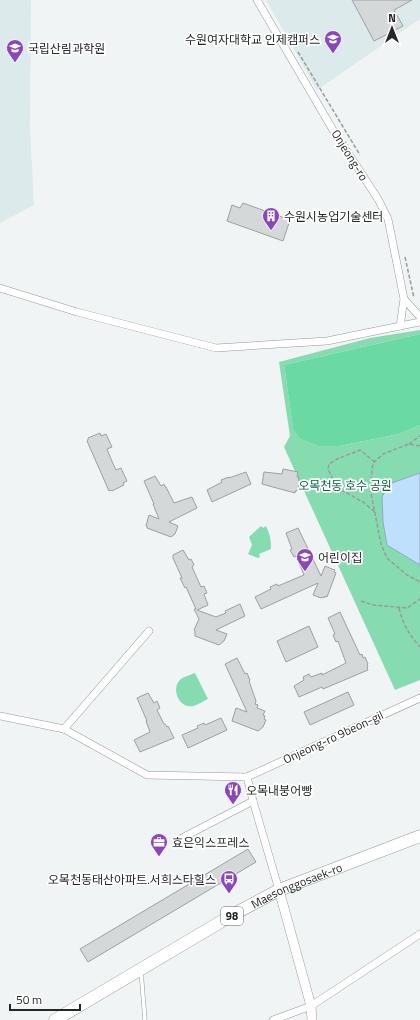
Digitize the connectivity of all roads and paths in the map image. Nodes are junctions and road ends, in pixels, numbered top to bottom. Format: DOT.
graph roads {
  1 [pos="257,0"];
  2 [pos="0,288"];
  3 [pos="404,299"];
  4 [pos="420,317"];
  5 [pos="420,322"];
  6 [pos="400,326"];
  7 [pos="420,436"];
  8 [pos="409,444"];
  9 [pos="420,446"];
  10 [pos="375,462"];
  11 [pos="375,512"];
  12 [pos="420,582"];
  13 [pos="420,599"];
  14 [pos="361,601"];
  15 [pos="399,608"];
  16 [pos="149,631"];
  17 [pos="420,647"];
  18 [pos="420,698"];
  19 [pos="0,716"];
  20 [pos="64,729"];
  21 [pos="247,777"];
  22 [pos="253,801"];
  23 [pos="420,836"];
  24 [pos="176,841"];
  25 [pos="279,890"];
  26 [pos="420,934"];
  27 [pos="141,970"];
  28 [pos="311,1006"];
  29 [pos="56,1020"];
  30 [pos="145,1020"];
  31 [pos="273,1020"];
  32 [pos="312,1020"];
  1 -- 3 [label="street, Onjeong-ro"];
  2 -- 6 [label="street"];
  3 -- 4 [label="street"];
  3 -- 6 [label="street"];
  5 -- 6 [label="street"];
  7 -- 8 [label="path"];
  8 -- 9 [label="path"];
  8 -- 10 [label="path"];
  10 -- 11 [label="path"];
  10 -- 11 [label="path"];
  11 -- 12 [label="path"];
  13 -- 15 [label="path"];
  14 -- 15 [label="path"];
  15 -- 17 [label="path"];
  16 -- 20 [label="street"];
  18 -- 21 [label="street, Onjeong-ro 9beon-gil"];
  19 -- 20 [label="street"];
  20 -- 21 [label="street"];
  21 -- 22 [label="street"];
  22 -- 24 [label="street"];
  22 -- 25 [label="street"];
  23 -- 25 [label="main road, Maesonggosaek-ro / 98"];
  25 -- 27 [label="main road, Maesonggosaek-ro / 98"];
  25 -- 28 [label="street"];
  26 -- 28 [label="street"];
  27 -- 29 [label="main road, Maesonggosaek-ro / 98"];
  27 -- 30 [label="lane"];
  28 -- 31 [label="street"];
  28 -- 32 [label="street"];
}
